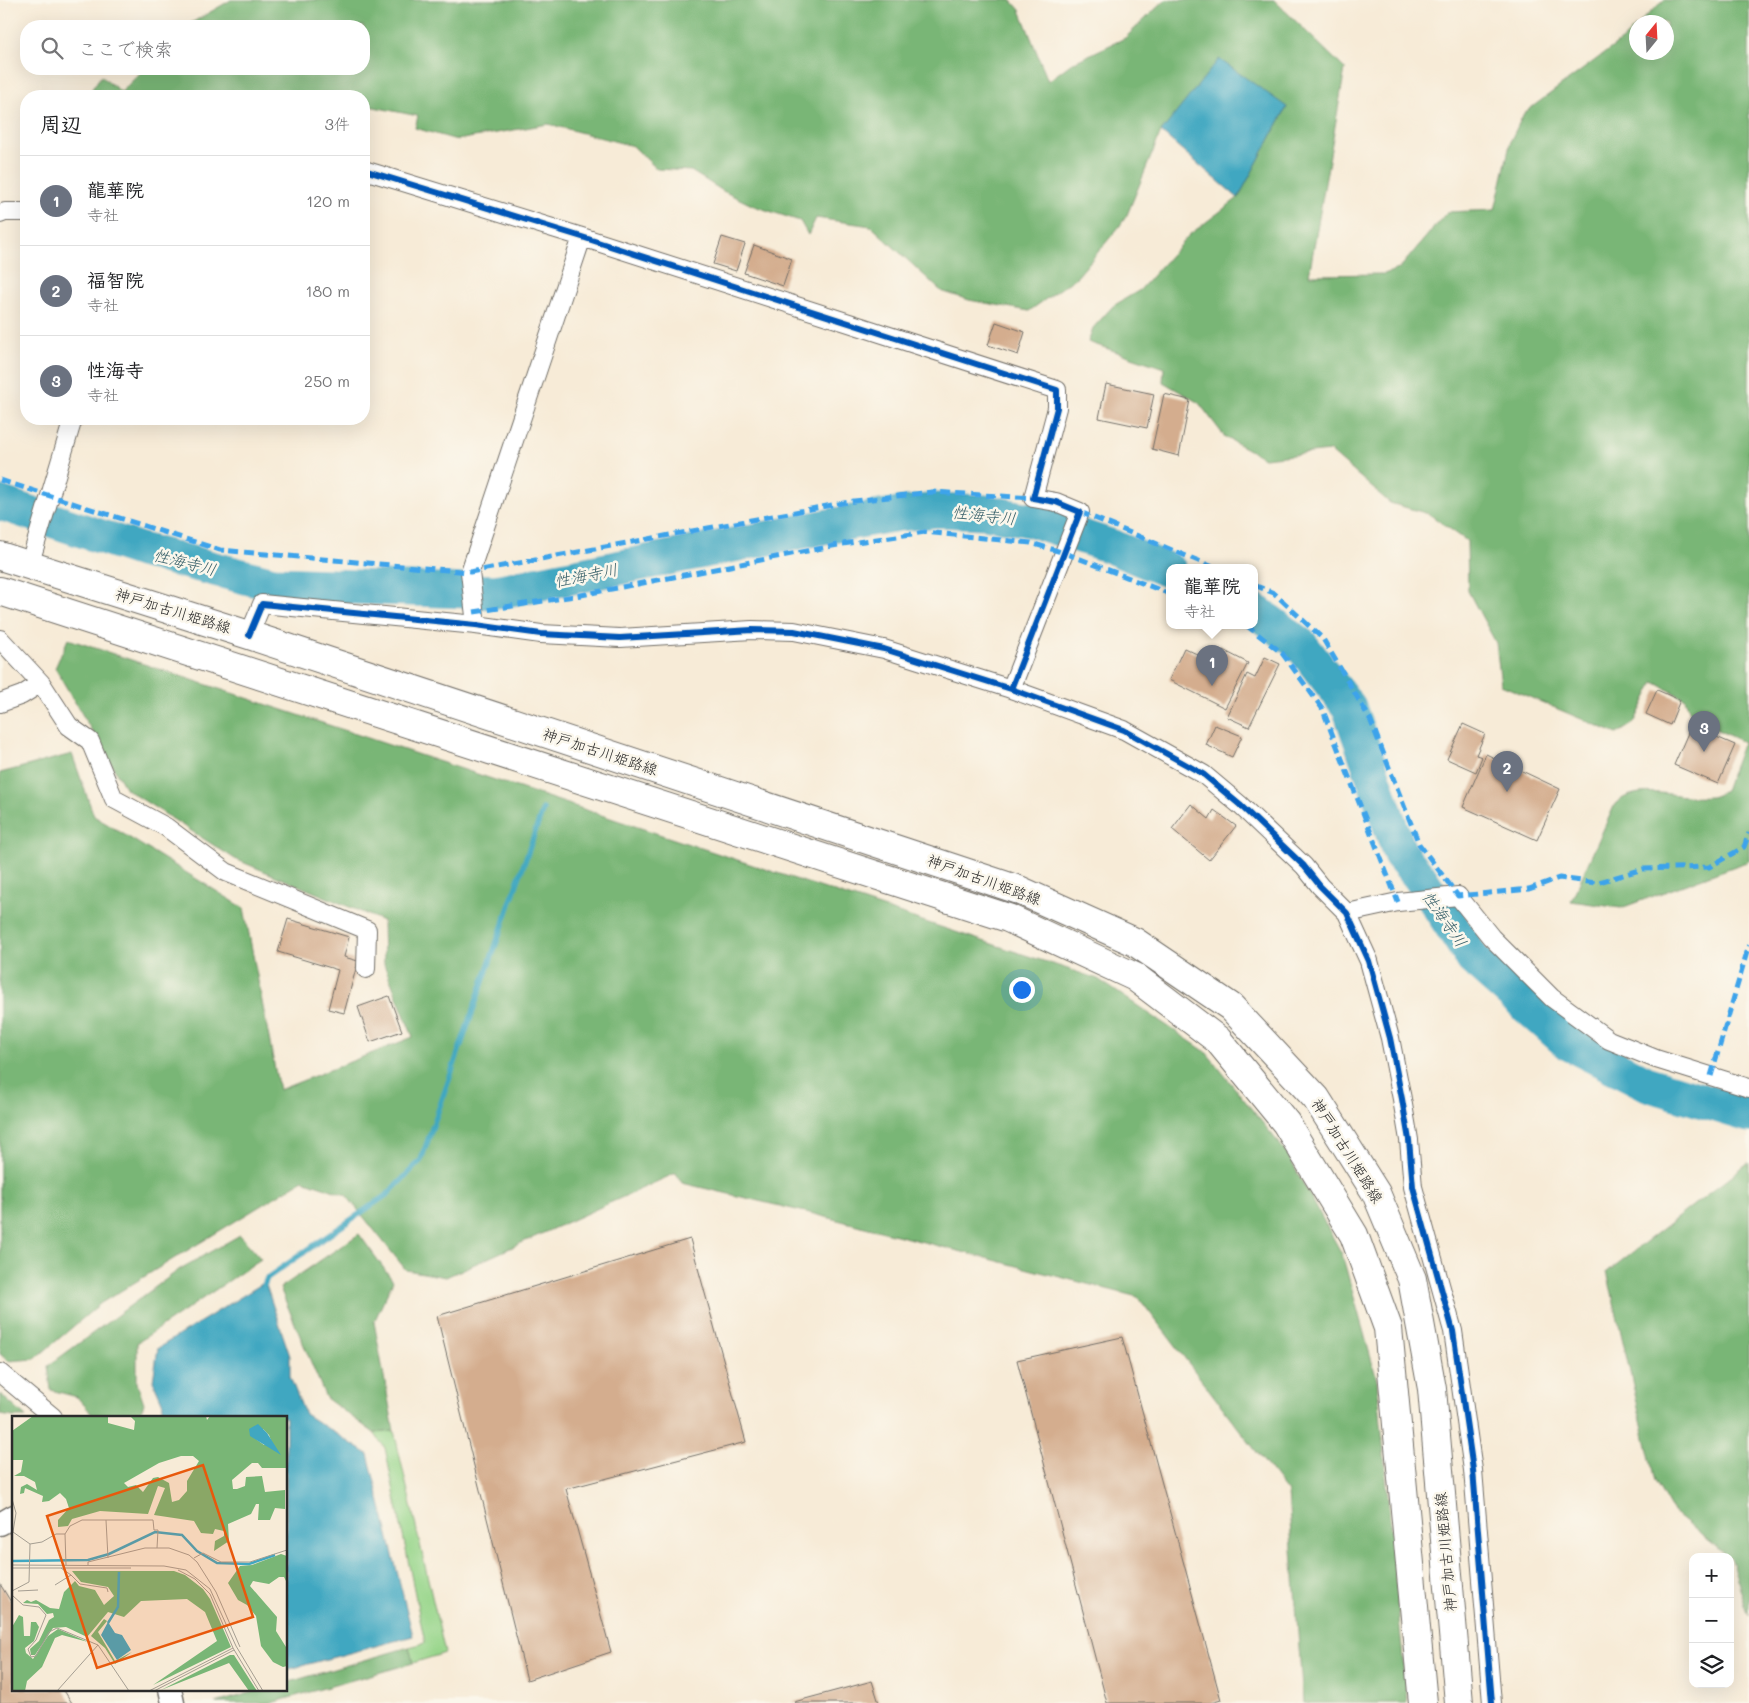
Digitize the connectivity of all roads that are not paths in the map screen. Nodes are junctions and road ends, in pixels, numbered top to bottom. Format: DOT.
graph roads {
  1 [pos="370,172"];
  2 [pos="20,212"];
  3 [pos="0,214"];
  4 [pos="582,237"];
  5 [pos="71,425"];
  6 [pos="0,556"];
  7 [pos="32,559"];
  8 [pos="0,591"];
  9 [pos="475,618"];
  10 [pos="249,635"];
  11 [pos="0,639"];
  12 [pos="41,682"];
  13 [pos="1011,689"];
  14 [pos="0,703"];
  15 [pos="1347,913"];
  16 [pos="366,969"];
  17 [pos="1749,1088"];
  18 [pos="0,1373"];
  19 [pos="51,1416"];
  20 [pos="12,1517"];
  21 [pos="0,1524"];
  22 [pos="170,1690"];
  23 [pos="173,1703"];
  24 [pos="1423,1703"];
  25 [pos="1459,1703"];
  26 [pos="1492,1703"];
  1 -- 4 [label="street"];
  2 -- 3 [label="street"];
  4 -- 9 [label="street"];
  4 -- 13 [label="street"];
  5 -- 7 [label="street"];
  6 -- 7 [label="main road, 神戸加古川姫路線"];
  7 -- 10 [label="main road, 神戸加古川姫路線"];
  8 -- 24 [label="main road, 神戸加古川姫路線"];
  9 -- 10 [label="street"];
  9 -- 13 [label="street"];
  10 -- 25 [label="main road, 神戸加古川姫路線"];
  11 -- 12 [label="street"];
  12 -- 14 [label="street"];
  12 -- 16 [label="street"];
  13 -- 15 [label="street"];
  15 -- 17 [label="street"];
  15 -- 26 [label="street"];
  18 -- 19 [label="street"];
  20 -- 21 [label="street"];
  22 -- 23 [label="street"];
}
